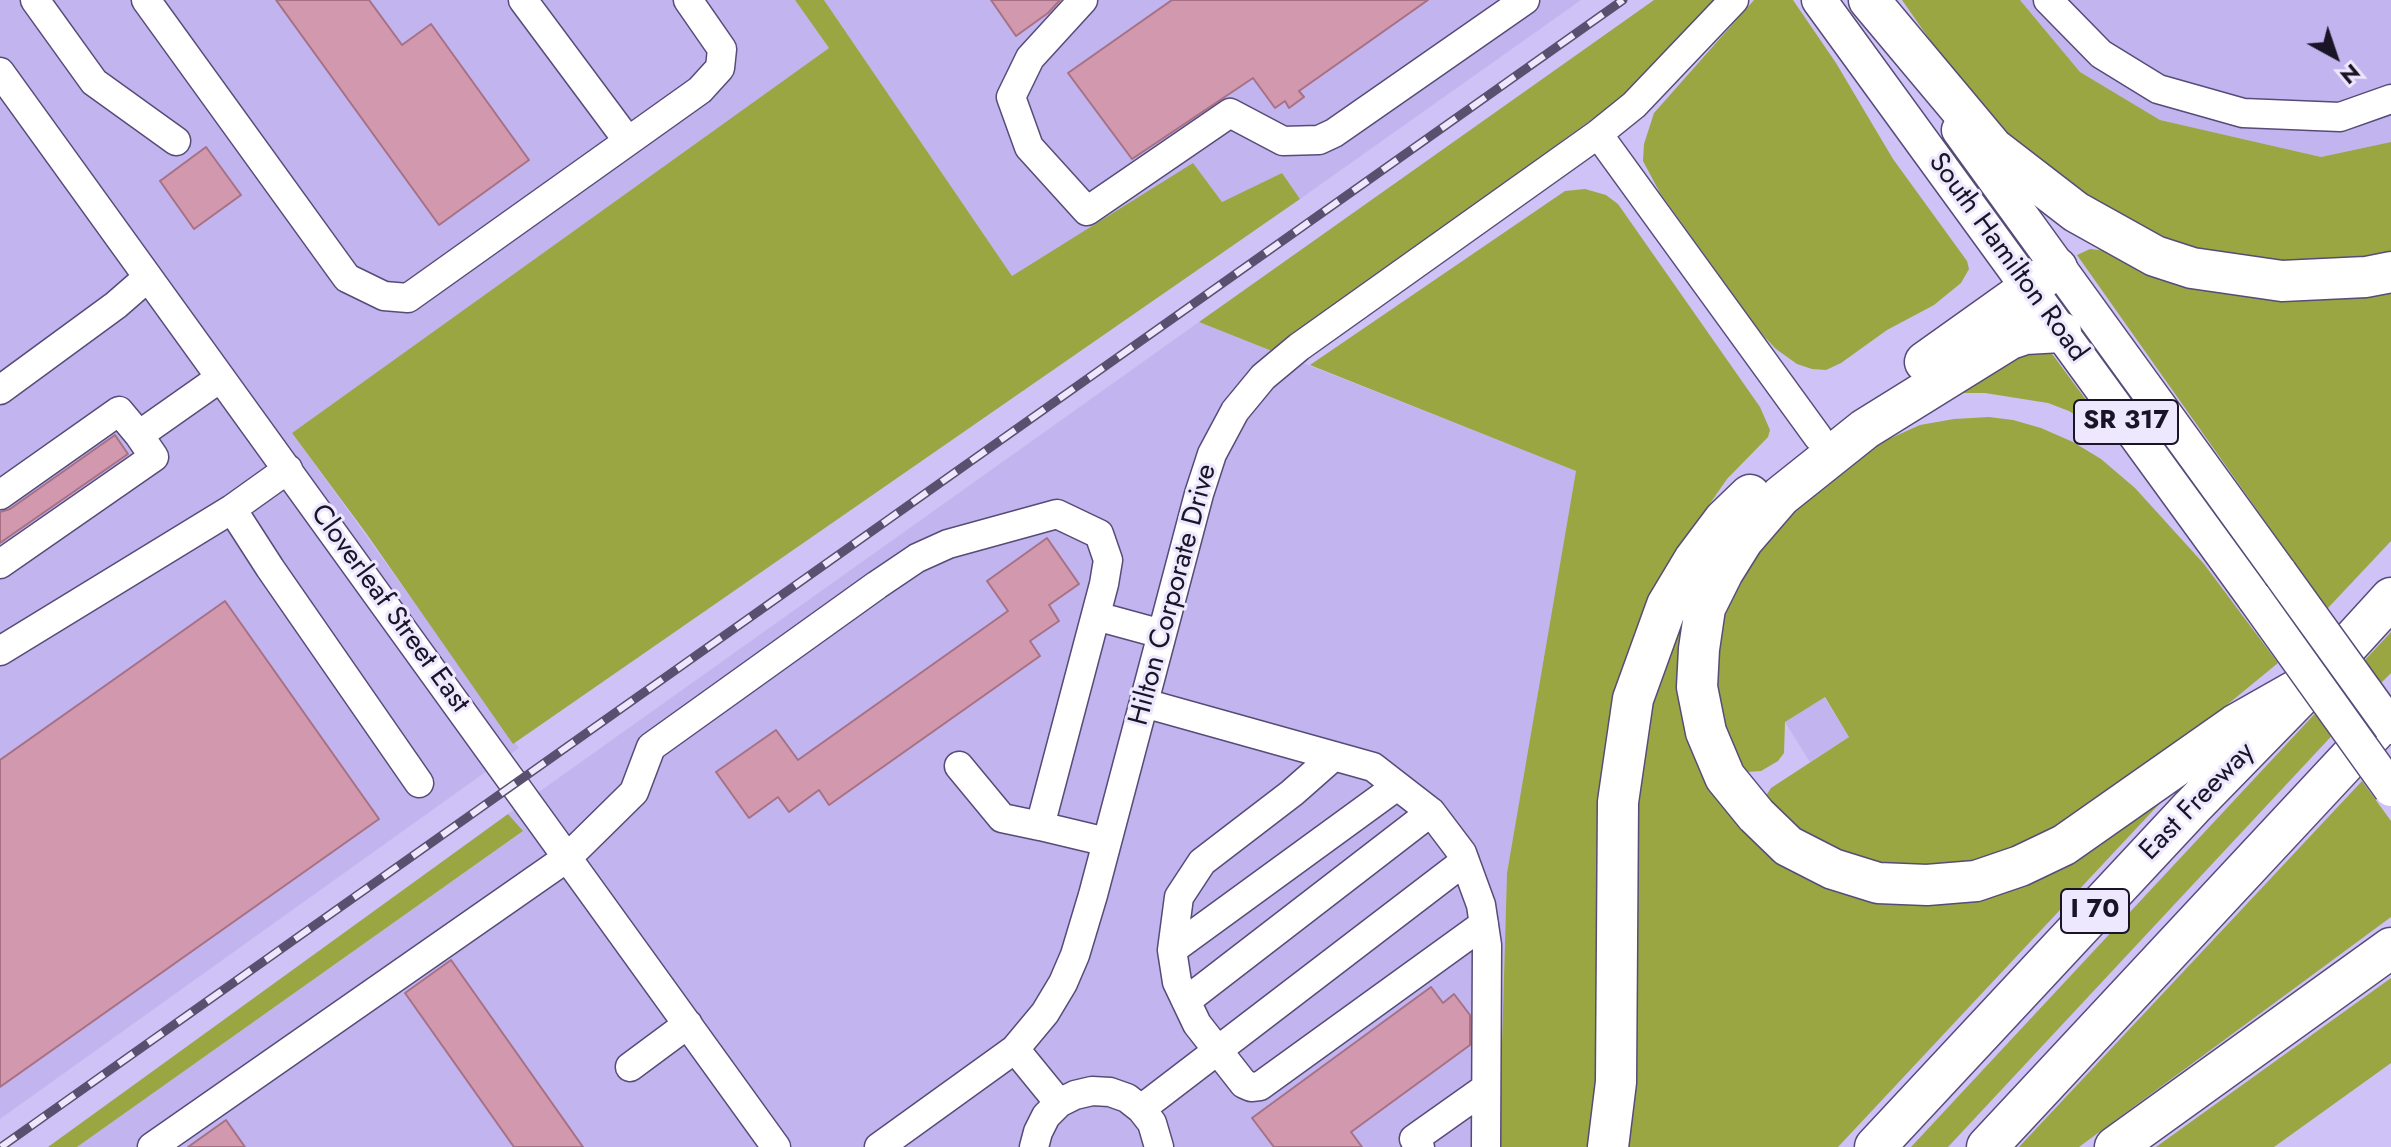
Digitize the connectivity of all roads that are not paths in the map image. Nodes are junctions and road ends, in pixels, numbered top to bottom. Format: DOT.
graph roads {
  1 [pos="35,0"];
  2 [pos="146,0"];
  3 [pos="523,0"];
  4 [pos="688,0"];
  5 [pos="1083,0"];
  6 [pos="1525,0"];
  7 [pos="1734,0"];
  8 [pos="1868,0"];
  9 [pos="2048,0"];
  10 [pos="1822,4"];
  11 [pos="3,83"];
  12 [pos="2391,99"];
  13 [pos="1598,134"];
  14 [pos="176,141"];
  15 [pos="628,141"];
  16 [pos="2391,272"];
  17 [pos="147,278"];
  18 [pos="2043,278"];
  19 [pos="2061,332"];
  20 [pos="220,378"];
  21 [pos="0,390"];
  22 [pos="139,435"];
  23 [pos="1818,437"];
  24 [pos="288,469"];
  25 [pos="0,495"];
  26 [pos="232,509"];
  27 [pos="0,564"];
  28 [pos="2391,598"];
  29 [pos="1096,616"];
  30 [pos="1162,634"];
  31 [pos="0,651"];
  32 [pos="2318,678"];
  33 [pos="1144,703"];
  34 [pos="2391,713"];
  35 [pos="2391,727"];
  36 [pos="1334,756"];
  37 [pos="959,766"];
  38 [pos="419,783"];
  39 [pos="1397,786"];
  40 [pos="2391,789"];
  41 [pos="1431,812"];
  42 [pos="1040,826"];
  43 [pos="1107,842"];
  44 [pos="568,857"];
  45 [pos="1465,861"];
  46 [pos="1484,924"];
  47 [pos="2391,948"];
  48 [pos="1172,950"];
  49 [pos="1186,1001"];
  50 [pos="688,1024"];
  51 [pos="1015,1049"];
  52 [pos="1218,1050"];
  53 [pos="630,1067"];
  54 [pos="1486,1088"];
  55 [pos="1059,1103"];
  56 [pos="1141,1109"];
  57 [pos="152,1147"];
  58 [pos="776,1147"];
  59 [pos="879,1147"];
  60 [pos="1034,1147"];
  61 [pos="1159,1147"];
  62 [pos="1420,1147"];
  63 [pos="1486,1147"];
  64 [pos="1608,1147"];
  65 [pos="1875,1147"];
  66 [pos="1987,1147"];
  67 [pos="2115,1147"];
  1 -- 14 [label="street"];
  2 -- 15 [label="street"];
  3 -- 15 [label="street"];
  4 -- 15 [label="street"];
  5 -- 6 [label="street"];
  7 -- 13 [label="street, Hilton Corporate Drive"];
  8 -- 16 [label="highway"];
  8 -- 18 [label="main road, South Hamilton Road / SR 317"];
  9 -- 12 [label="street"];
  10 -- 18 [label="main road, South Hamilton Road / SR 317"];
  11 -- 17 [label="street, Cloverleaf Street East"];
  13 -- 23 [label="street"];
  13 -- 30 [label="street, Hilton Corporate Drive"];
  17 -- 20 [label="street, Cloverleaf Street East"];
  17 -- 21 [label="street"];
  18 -- 19 [label="main road, South Hamilton Road / SR 317"];
  18 -- 23 [label="highway"];
  18 -- 35 [label="main road, South Hamilton Road / SR 317, bridge"];
  19 -- 32 [label="highway"];
  19 -- 40 [label="main road, South Hamilton Road / SR 317, bridge"];
  20 -- 22 [label="street"];
  20 -- 24 [label="street, Cloverleaf Street East"];
  22 -- 25 [label="street"];
  22 -- 27 [label="street"];
  23 -- 64 [label="highway"];
  24 -- 26 [label="street"];
  24 -- 44 [label="street, Cloverleaf Street East"];
  26 -- 31 [label="street"];
  26 -- 38 [label="street"];
  28 -- 32 [label="highway, East Freeway / I 70"];
  29 -- 30 [label="street"];
  29 -- 42 [label="street"];
  29 -- 44 [label="street"];
  30 -- 33 [label="street, Hilton Corporate Drive"];
  32 -- 65 [label="highway, East Freeway / I 70"];
  33 -- 36 [label="street"];
  33 -- 43 [label="street, Hilton Corporate Drive"];
  34 -- 66 [label="highway"];
  36 -- 39 [label="street"];
  36 -- 48 [label="street"];
  37 -- 42 [label="street"];
  39 -- 41 [label="street"];
  39 -- 48 [label="street"];
  41 -- 45 [label="street"];
  41 -- 49 [label="street"];
  42 -- 43 [label="street"];
  43 -- 51 [label="street, Hilton Corporate Drive"];
  44 -- 50 [label="street, Cloverleaf Street East"];
  44 -- 57 [label="street"];
  45 -- 46 [label="street"];
  45 -- 52 [label="street"];
  46 -- 52 [label="street"];
  46 -- 54 [label="street"];
  47 -- 67 [label="highway"];
  48 -- 49 [label="street"];
  49 -- 52 [label="street"];
  50 -- 53 [label="street"];
  50 -- 58 [label="street, Cloverleaf Street East"];
  51 -- 55 [label="street"];
  51 -- 59 [label="street, Hilton Corporate Drive"];
  52 -- 56 [label="street"];
  54 -- 62 [label="street"];
  54 -- 63 [label="street"];
  55 -- 56 [label="street"];
  55 -- 60 [label="street"];
  56 -- 61 [label="street"];
}
